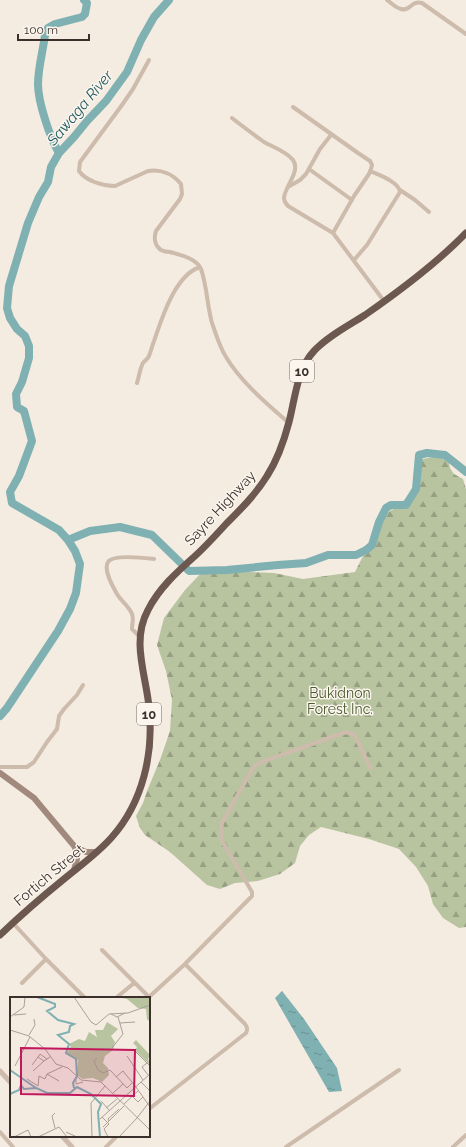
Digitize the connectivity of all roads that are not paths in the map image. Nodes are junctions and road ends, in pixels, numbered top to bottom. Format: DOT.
graph roads {
  1 [pos="387,0"];
  2 [pos="466,34"];
  3 [pos="149,60"];
  4 [pos="293,107"];
  5 [pos="232,118"];
  6 [pos="332,135"];
  7 [pos="309,169"];
  8 [pos="370,171"];
  9 [pos="288,187"];
  10 [pos="400,190"];
  11 [pos="352,200"];
  12 [pos="429,212"];
  13 [pos="466,232"];
  14 [pos="333,233"];
  15 [pos="354,260"];
  16 [pos="200,267"];
  17 [pos="384,301"];
  18 [pos="137,383"];
  19 [pos="289,423"];
  20 [pos="154,559"];
  21 [pos="140,638"];
  22 [pos="83,685"];
  23 [pos="0,767"];
  24 [pos="371,770"];
  25 [pos="0,773"];
  26 [pos="75,847"];
  27 [pos="97,852"];
  28 [pos="74,870"];
  29 [pos="13,923"];
  30 [pos="0,935"];
  31 [pos="102,950"];
  32 [pos="46,959"];
  33 [pos="185,964"];
  34 [pos="134,983"];
  35 [pos="22,984"];
  36 [pos="84,997"];
  37 [pos="117,997"];
  38 [pos="147,997"];
  39 [pos="149,997"];
  40 [pos="399,1070"];
  41 [pos="0,1071"];
  42 [pos="10,1082"];
  43 [pos="150,1108"];
  44 [pos="0,1132"];
  45 [pos="466,1134"];
  46 [pos="63,1137"];
  47 [pos="116,1137"];
  48 [pos="13,1147"];
  49 [pos="72,1147"];
  50 [pos="106,1147"];
  51 [pos="286,1147"];
  52 [pos="453,1147"];
  1 -- 2 [label="street"];
  3 -- 16 [label="street"];
  4 -- 6 [label="street"];
  5 -- 9 [label="street"];
  6 -- 7 [label="street"];
  6 -- 8 [label="street"];
  7 -- 9 [label="street"];
  7 -- 11 [label="street"];
  8 -- 10 [label="street"];
  8 -- 11 [label="street"];
  9 -- 14 [label="street"];
  10 -- 12 [label="street"];
  10 -- 15 [label="street"];
  11 -- 14 [label="street"];
  13 -- 17 [label="highway, Sayre Highway / 10"];
  14 -- 15 [label="street"];
  15 -- 17 [label="street"];
  16 -- 18 [label="street"];
  16 -- 19 [label="street"];
  17 -- 19 [label="highway, Sayre Highway / 10"];
  19 -- 21 [label="highway, Sayre Highway / 10"];
  20 -- 21 [label="street"];
  21 -- 27 [label="highway, Sayre Highway / 10"];
  22 -- 23 [label="street"];
  24 -- 33 [label="street"];
  25 -- 26 [label="main road"];
  26 -- 27 [label="main road"];
  26 -- 28 [label="main road"];
  27 -- 28 [label="highway, Fortich Street / 10"];
  28 -- 29 [label="highway, Fortich Street / 10"];
  29 -- 30 [label="highway, Fortich Street / 10"];
  29 -- 32 [label="street"];
  31 -- 34 [label="street"];
  32 -- 35 [label="street"];
  32 -- 36 [label="street"];
  33 -- 39 [label="street"];
  33 -- 43 [label="street"];
  34 -- 37 [label="street"];
  34 -- 38 [label="street"];
  40 -- 51 [label="street"];
  41 -- 42 [label="street"];
  44 -- 48 [label="street"];
  45 -- 52 [label="street"];
  46 -- 49 [label="street"];
  47 -- 50 [label="street"];
}
